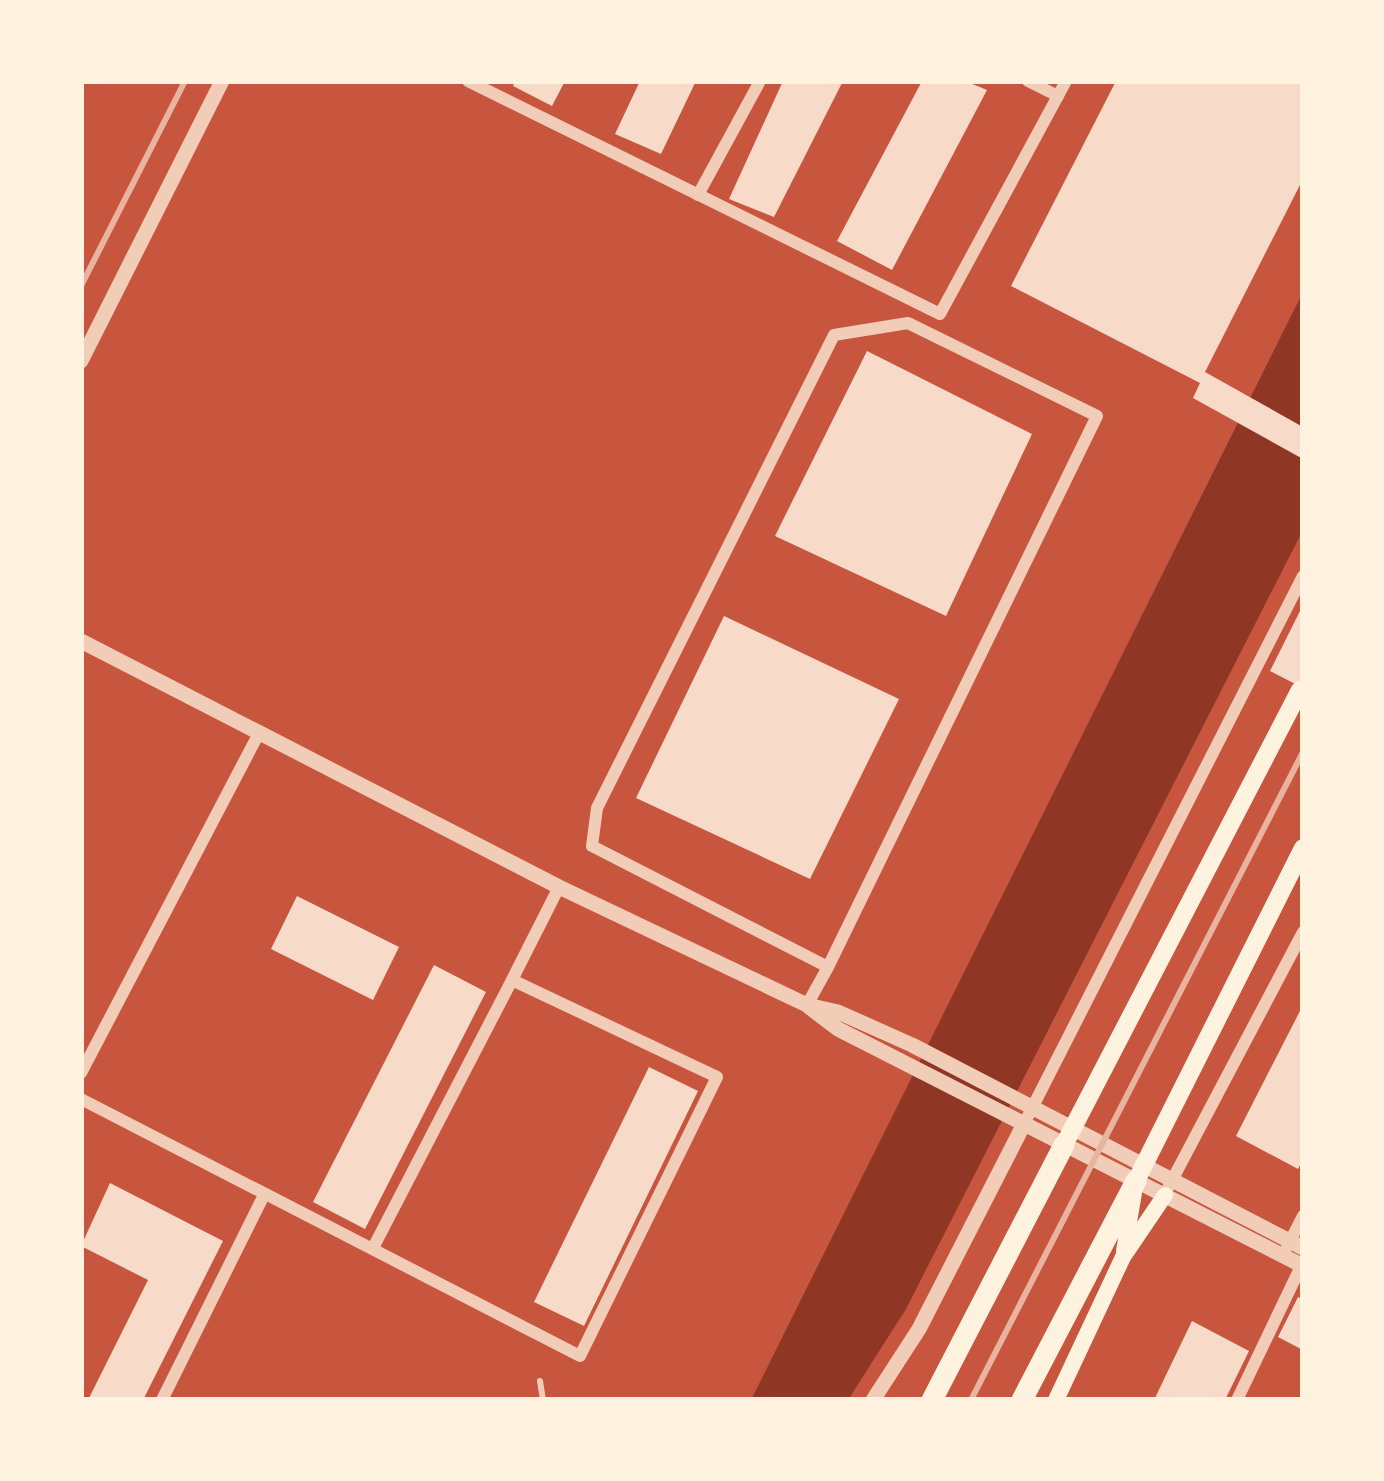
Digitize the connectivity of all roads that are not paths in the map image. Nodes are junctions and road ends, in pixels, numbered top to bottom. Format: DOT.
graph roads {
  1 [pos="222,81"];
  2 [pos="468,81"];
  3 [pos="760,81"];
  4 [pos="1028,81"];
  5 [pos="1066,81"];
  6 [pos="1058,96"];
  7 [pos="698,195"];
  8 [pos="81,361"];
  9 [pos="1303,576"];
  10 [pos="81,641"];
  11 [pos="1300,690"];
  12 [pos="258,734"];
  13 [pos="1303,848"];
  14 [pos="559,887"];
  15 [pos="1303,932"];
  16 [pos="828,967"];
  17 [pos="512,980"];
  18 [pos="807,1005"];
  19 [pos="81,1072"];
  20 [pos="81,1099"];
  21 [pos="1027,1103"];
  22 [pos="1018,1120"];
  23 [pos="1069,1135"];
  24 [pos="1140,1173"];
  25 [pos="1169,1187"];
  26 [pos="264,1195"];
  27 [pos="1303,1216"];
  28 [pos="373,1248"];
  29 [pos="1297,1256"];
  30 [pos="1123,1258"];
  31 [pos="540,1381"];
  32 [pos="932,1399"];
  33 [pos="162,1400"];
  34 [pos="543,1400"];
  35 [pos="873,1400"];
  36 [pos="1022,1400"];
  37 [pos="1056,1400"];
  38 [pos="1237,1400"];
  1 -- 8 [label="street"];
  2 -- 7 [label="street"];
  3 -- 7 [label="street"];
  4 -- 6 [label="street"];
  5 -- 6 [label="street"];
  6 -- 7 [label="street"];
  9 -- 21 [label="street"];
  10 -- 12 [label="street"];
  11 -- 23 [label="main road"];
  12 -- 14 [label="street"];
  12 -- 19 [label="street"];
  13 -- 24 [label="main road"];
  14 -- 17 [label="street"];
  14 -- 18 [label="street"];
  15 -- 25 [label="street"];
  16 -- 16 [label="street"];
  16 -- 18 [label="street"];
  17 -- 28 [label="street"];
  17 -- 28 [label="street"];
  18 -- 21 [label="street"];
  18 -- 22 [label="street"];
  20 -- 26 [label="street"];
  21 -- 22 [label="street"];
  21 -- 23 [label="street"];
  22 -- 23 [label="street"];
  22 -- 35 [label="street"];
  23 -- 24 [label="street"];
  23 -- 32 [label="highway"];
  24 -- 25 [label="street"];
  24 -- 30 [label="main road"];
  24 -- 36 [label="highway"];
  25 -- 29 [label="street"];
  25 -- 30 [label="main road"];
  26 -- 28 [label="street"];
  26 -- 33 [label="street"];
  27 -- 29 [label="street"];
  29 -- 38 [label="street"];
  30 -- 37 [label="main road"];
  31 -- 34 [label="lane"];
}
